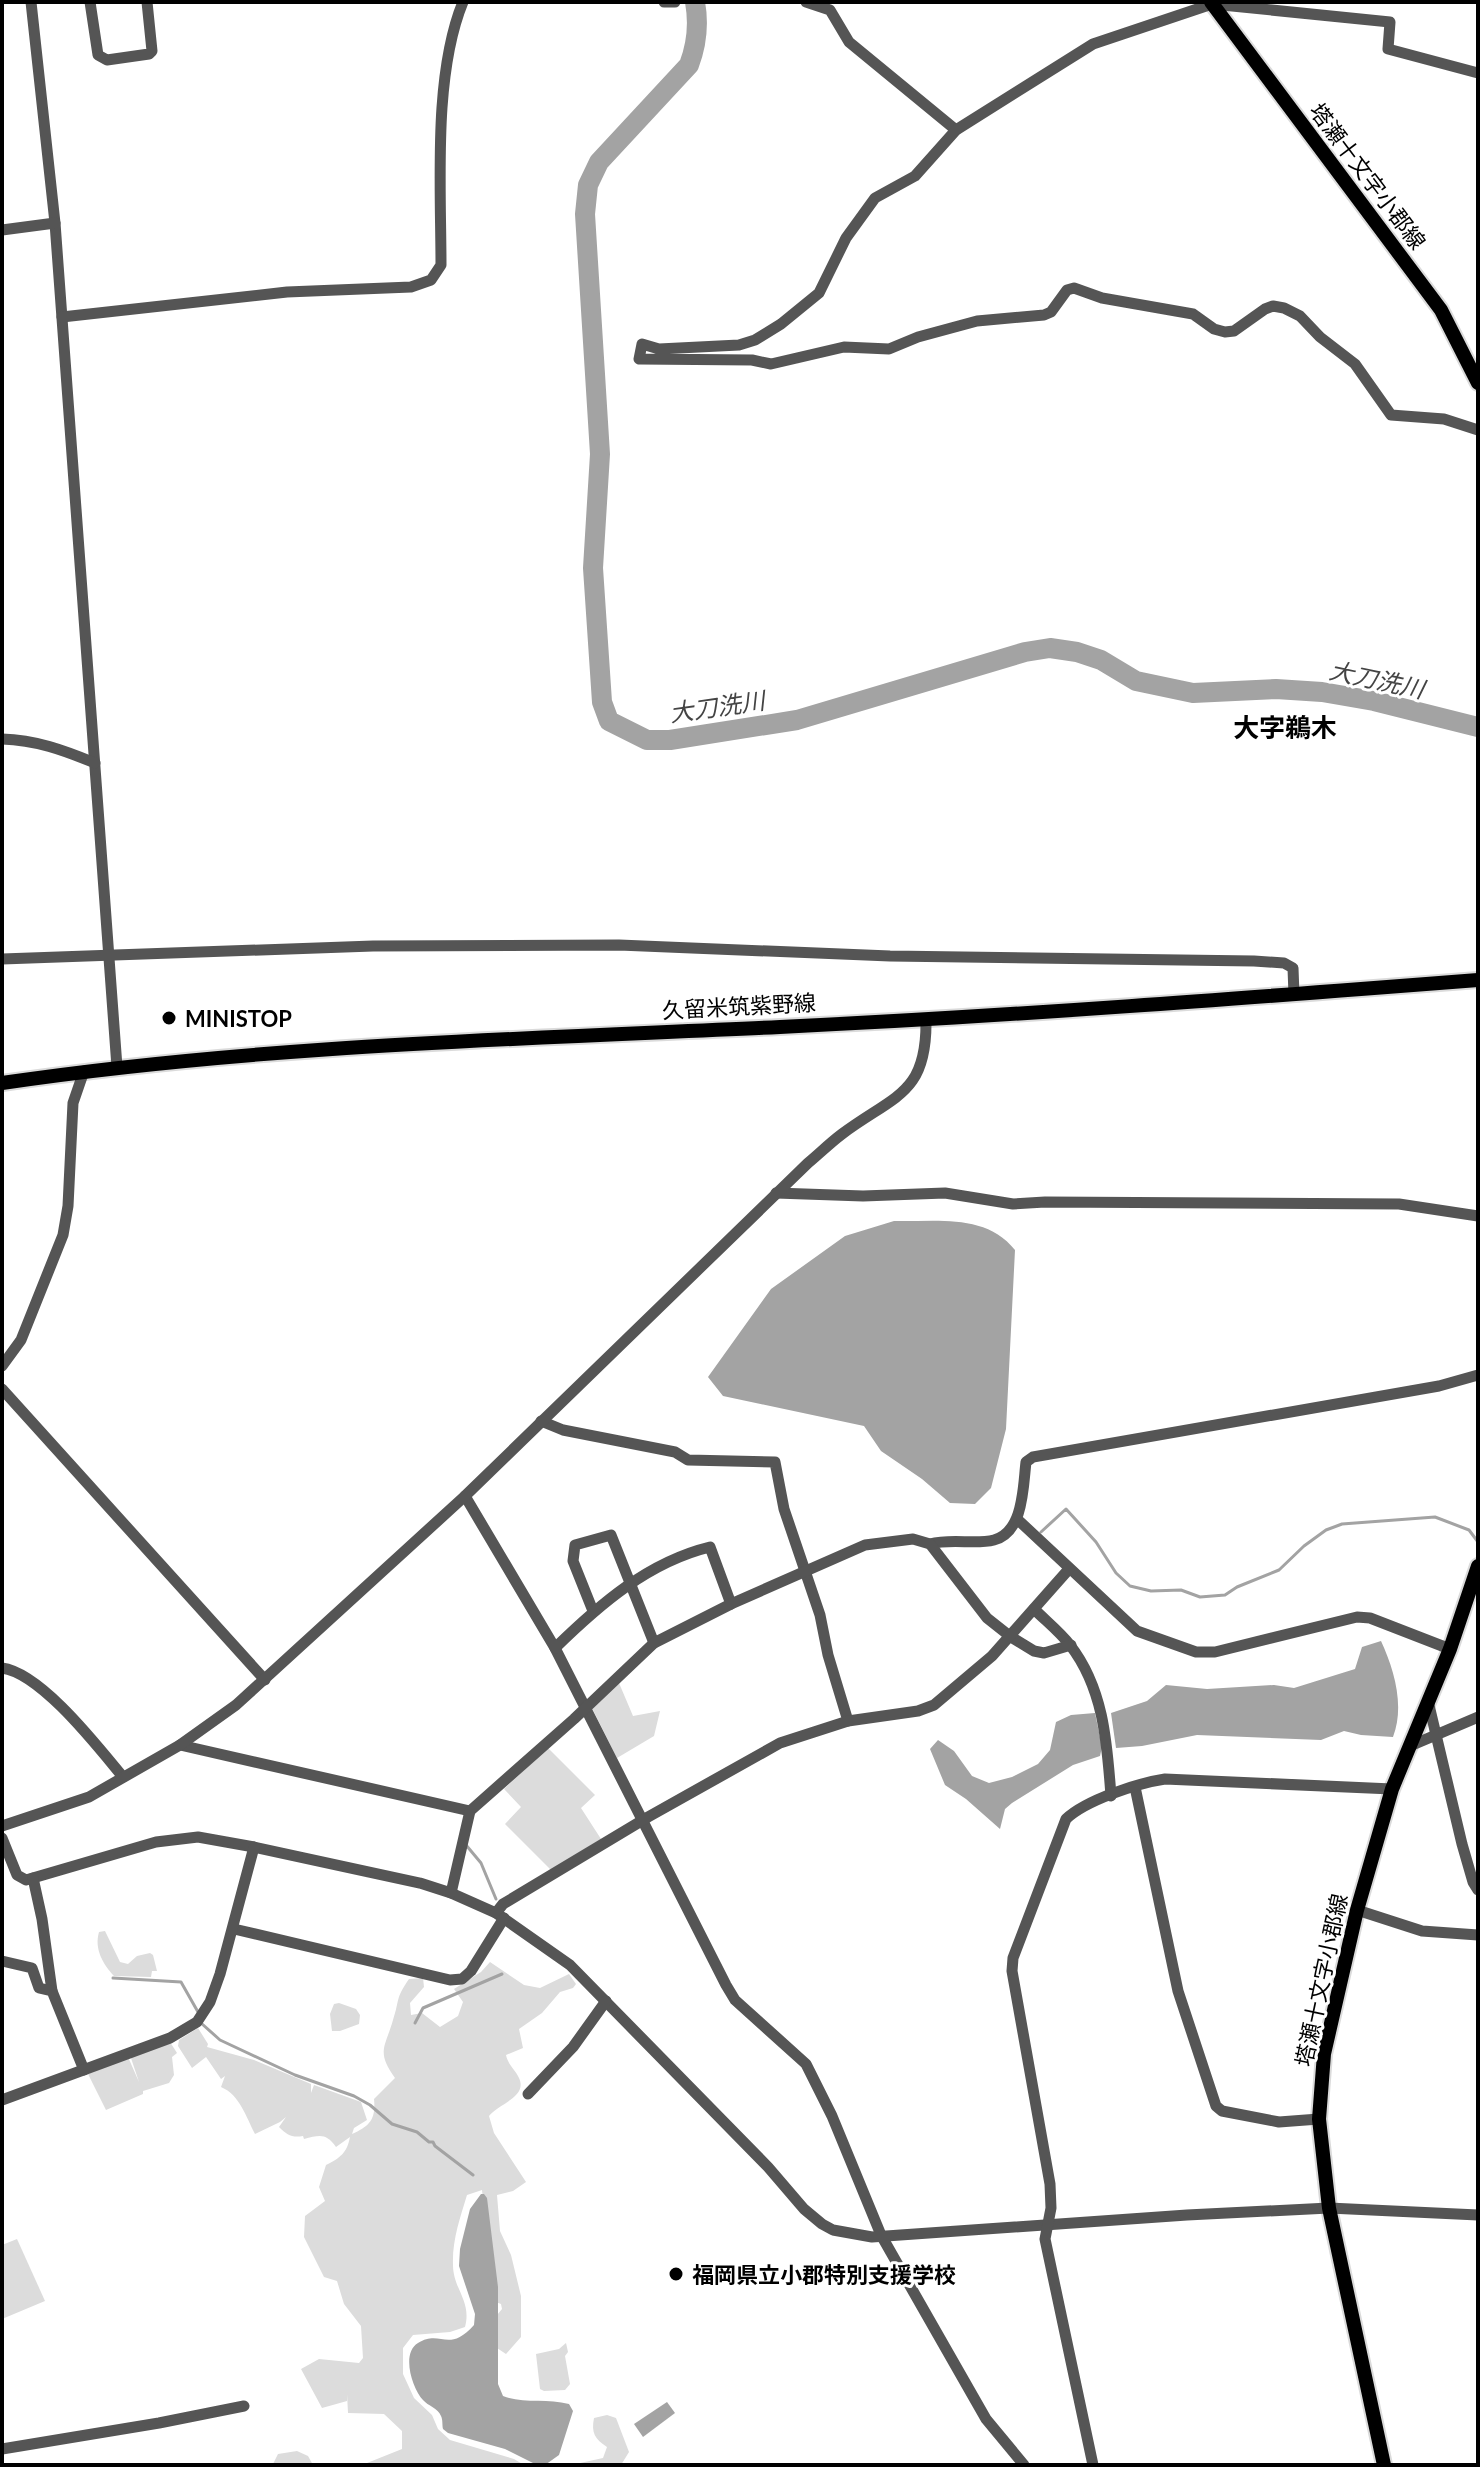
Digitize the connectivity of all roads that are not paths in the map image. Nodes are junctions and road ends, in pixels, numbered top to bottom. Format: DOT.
graph roads {
  1 [pos="31,2"];
  2 [pos="90,2"];
  3 [pos="147,2"];
  4 [pos="463,2"];
  5 [pos="664,2"];
  6 [pos="674,2"];
  7 [pos="806,2"];
  8 [pos="1212,3"];
  9 [pos="1322,8"];
  10 [pos="1478,73"];
  11 [pos="956,130"];
  12 [pos="55,223"];
  13 [pos="2,230"];
  14 [pos="62,317"];
  15 [pos="1478,383"];
  16 [pos="1478,430"];
  17 [pos="2,739"];
  18 [pos="95,763"];
  19 [pos="109,954"];
  20 [pos="2,959"];
  21 [pos="1478,980"];
  22 [pos="1294,995"];
  23 [pos="926,1020"];
  24 [pos="117,1067"];
  25 [pos="84,1071"];
  26 [pos="2,1083"];
  27 [pos="776,1193"];
  28 [pos="1478,1216"];
  29 [pos="2,1366"];
  30 [pos="1478,1375"];
  31 [pos="2,1389"];
  32 [pos="541,1421"];
  33 [pos="465,1496"];
  34 [pos="1017,1519"];
  35 [pos="930,1544"];
  36 [pos="1478,1566"];
  37 [pos="1069,1569"];
  38 [pos="806,1572"];
  39 [pos="630,1583"];
  40 [pos="731,1604"];
  41 [pos="1034,1609"];
  42 [pos="593,1611"];
  43 [pos="1011,1637"];
  44 [pos="654,1643"];
  45 [pos="1071,1645"];
  46 [pos="555,1648"];
  47 [pos="1450,1649"];
  48 [pos="2,1668"];
  49 [pos="265,1680"];
  50 [pos="1428,1701"];
  51 [pos="585,1707"];
  52 [pos="1478,1717"];
  53 [pos="848,1721"];
  54 [pos="1436,1734"];
  55 [pos="180,1745"];
  56 [pos="1410,1746"];
  57 [pos="123,1777"];
  58 [pos="1135,1787"];
  59 [pos="1392,1789"];
  60 [pos="1111,1796"];
  61 [pos="470,1811"];
  62 [pos="644,1821"];
  63 [pos="2,1826"];
  64 [pos="2,1838"];
  65 [pos="254,1847"];
  66 [pos="33,1878"];
  67 [pos="1478,1890"];
  68 [pos="451,1893"];
  69 [pos="1357,1910"];
  70 [pos="500,1916"];
  71 [pos="234,1929"];
  72 [pos="1478,1935"];
  73 [pos="2,1961"];
  74 [pos="52,1991"];
  75 [pos="606,2001"];
  76 [pos="84,2070"];
  77 [pos="528,2094"];
  78 [pos="2,2100"];
  79 [pos="1319,2119"];
  80 [pos="1329,2208"];
  81 [pos="1478,2215"];
  82 [pos="1046,2227"];
  83 [pos="881,2235"];
  84 [pos="244,2406"];
  85 [pos="2,2449"];
  86 [pos="1024,2465"];
  87 [pos="1093,2465"];
  88 [pos="1384,2465"];
  1 -- 12 [label="street"];
  2 -- 3 [label="street"];
  4 -- 14 [label="street"];
  5 -- 6 [label="street"];
  7 -- 11 [label="street"];
  8 -- 9 [label="street"];
  8 -- 11 [label="street"];
  8 -- 15 [label="main road, 塔瀬十文字小郡線"];
  9 -- 10 [label="street"];
  11 -- 16 [label="street"];
  12 -- 13 [label="street"];
  12 -- 14 [label="street"];
  14 -- 18 [label="street"];
  17 -- 18 [label="street"];
  18 -- 19 [label="street"];
  19 -- 20 [label="street"];
  19 -- 22 [label="street"];
  19 -- 24 [label="street"];
  21 -- 22 [label="main road, 久留米筑紫野線"];
  22 -- 23 [label="main road, 久留米筑紫野線"];
  23 -- 24 [label="main road, 久留米筑紫野線"];
  23 -- 27 [label="street"];
  24 -- 25 [label="main road, 久留米筑紫野線"];
  25 -- 26 [label="main road, 久留米筑紫野線"];
  25 -- 29 [label="street"];
  27 -- 28 [label="street"];
  27 -- 32 [label="street"];
  30 -- 34 [label="street"];
  31 -- 49 [label="street"];
  32 -- 33 [label="street"];
  32 -- 38 [label="street"];
  33 -- 46 [label="street"];
  33 -- 49 [label="street"];
  34 -- 35 [label="street"];
  34 -- 37 [label="street"];
  35 -- 38 [label="street"];
  35 -- 43 [label="street"];
  36 -- 47 [label="main road, 塔瀬十文字小郡線"];
  37 -- 41 [label="street"];
  37 -- 47 [label="street"];
  38 -- 40 [label="street"];
  38 -- 53 [label="street"];
  39 -- 40 [label="street"];
  39 -- 42 [label="street"];
  39 -- 42 [label="street"];
  39 -- 44 [label="street"];
  40 -- 44 [label="street"];
  41 -- 43 [label="street"];
  41 -- 45 [label="street"];
  42 -- 46 [label="street"];
  43 -- 45 [label="street"];
  43 -- 53 [label="street"];
  44 -- 51 [label="street"];
  45 -- 60 [label="street"];
  46 -- 51 [label="street"];
  47 -- 50 [label="main road, 塔瀬十文字小郡線"];
  48 -- 57 [label="street"];
  49 -- 55 [label="street"];
  50 -- 54 [label="street"];
  50 -- 56 [label="main road, 塔瀬十文字小郡線"];
  51 -- 61 [label="street"];
  51 -- 62 [label="street"];
  52 -- 54 [label="street"];
  53 -- 62 [label="street"];
  54 -- 56 [label="street"];
  54 -- 67 [label="street"];
  55 -- 57 [label="street"];
  55 -- 61 [label="street"];
  56 -- 59 [label="main road, 塔瀬十文字小郡線"];
  57 -- 63 [label="street"];
  58 -- 59 [label="street"];
  58 -- 60 [label="street"];
  58 -- 79 [label="street"];
  59 -- 69 [label="main road, 塔瀬十文字小郡線"];
  60 -- 82 [label="street"];
  61 -- 68 [label="street"];
  62 -- 70 [label="street"];
  62 -- 83 [label="street"];
  64 -- 66 [label="street"];
  65 -- 66 [label="street"];
  65 -- 68 [label="street"];
  65 -- 71 [label="street"];
  66 -- 74 [label="street"];
  68 -- 70 [label="street"];
  69 -- 72 [label="street"];
  69 -- 79 [label="main road, 塔瀬十文字小郡線"];
  70 -- 71 [label="street"];
  70 -- 75 [label="street"];
  71 -- 76 [label="street"];
  73 -- 74 [label="street"];
  74 -- 76 [label="street"];
  75 -- 77 [label="street"];
  75 -- 83 [label="street"];
  76 -- 78 [label="street"];
  79 -- 80 [label="main road, 塔瀬十文字小郡線"];
  80 -- 81 [label="street"];
  80 -- 82 [label="street"];
  80 -- 88 [label="main road, 塔瀬十文字小郡線"];
  82 -- 83 [label="street"];
  82 -- 87 [label="street"];
  83 -- 86 [label="street"];
  84 -- 85 [label="street"];
}
